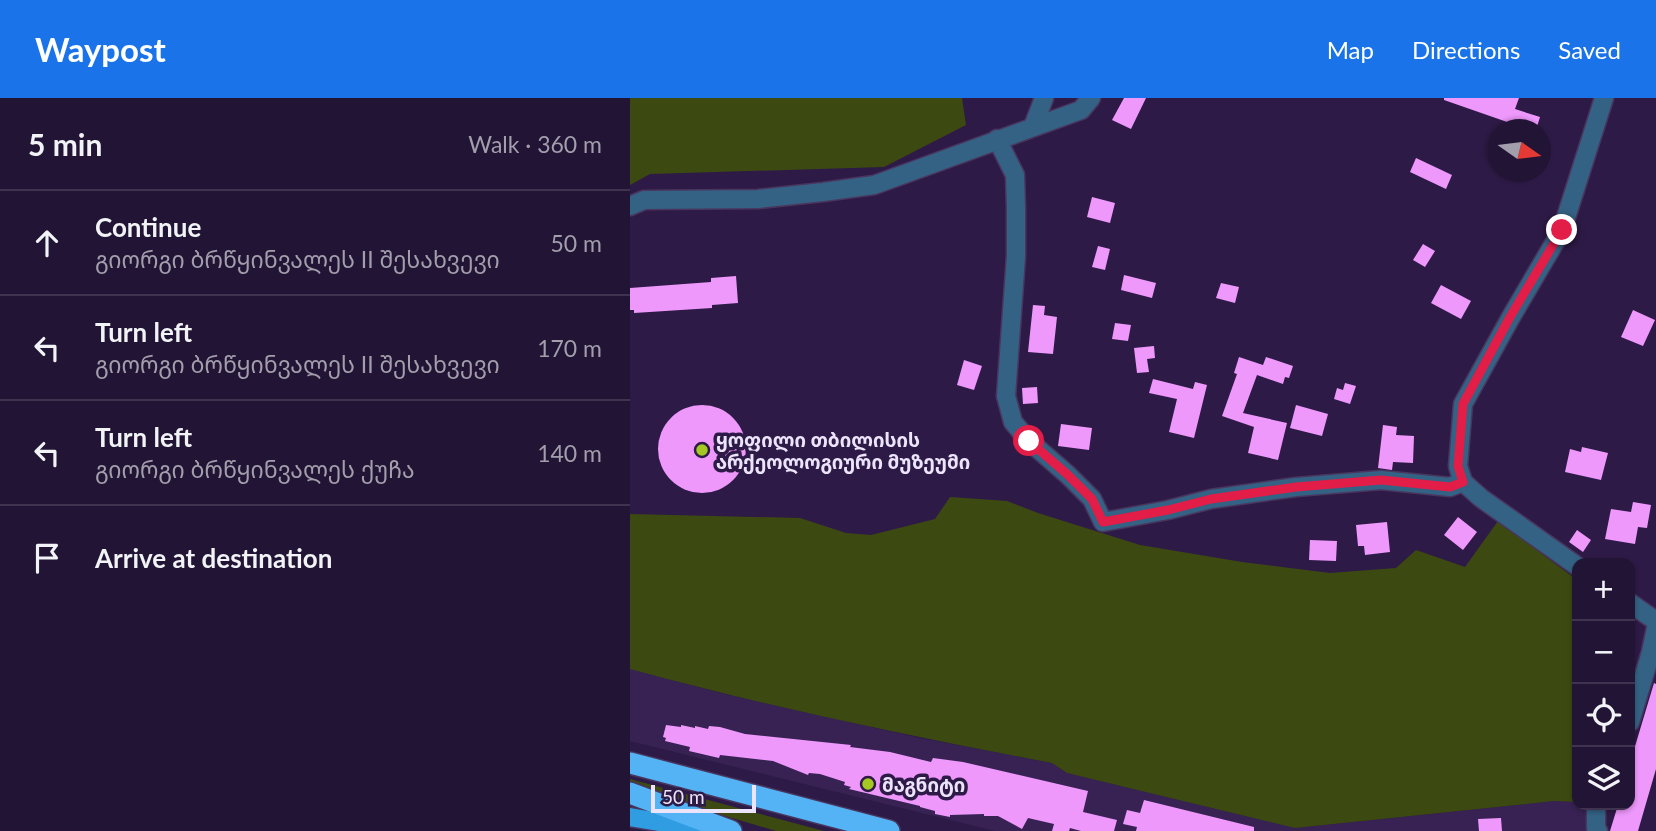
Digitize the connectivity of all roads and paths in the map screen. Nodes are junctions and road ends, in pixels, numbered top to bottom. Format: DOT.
graph roads {
  1 [pos="1044,98"];
  2 [pos="1091,98"];
  3 [pos="1604,98"];
  4 [pos="1033,127"];
  5 [pos="997,139"];
  6 [pos="630,206"];
  7 [pos="1463,482"];
  8 [pos="1572,562"];
  9 [pos="1635,606"];
  10 [pos="1656,621"];
  11 [pos="1656,628"];
  12 [pos="1635,705"];
  13 [pos="630,763"];
  14 [pos="630,793"];
  15 [pos="1596,810"];
  16 [pos="630,817"];
  17 [pos="712,831"];
  18 [pos="731,831"];
  19 [pos="889,831"];
  20 [pos="1598,831"];
  1 -- 4 [label="street"];
  2 -- 4 [label="street"];
  3 -- 7 [label="street"];
  4 -- 5 [label="street"];
  5 -- 6 [label="street"];
  5 -- 7 [label="street"];
  7 -- 8 [label="street"];
  9 -- 10 [label="street"];
  11 -- 12 [label="street"];
  13 -- 19 [label="highway"];
  14 -- 18 [label="highway"];
  15 -- 20 [label="street"];
  16 -- 17 [label="main road"];
}
